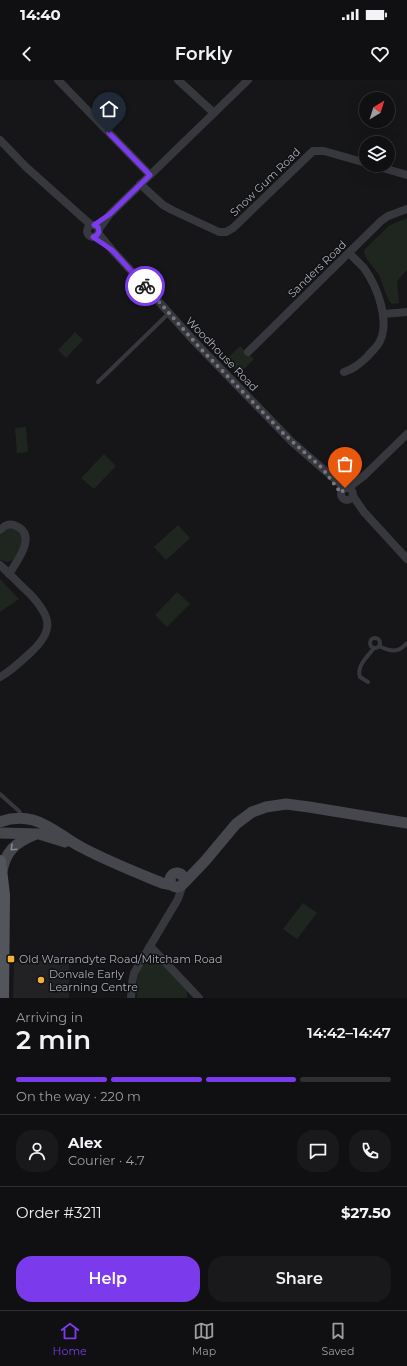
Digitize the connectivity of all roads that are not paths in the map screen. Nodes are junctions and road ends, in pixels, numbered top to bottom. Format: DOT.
graph roads {
  1 [pos="58,80"];
  2 [pos="178,80"];
  3 [pos="248,80"];
  4 [pos="214,113"];
  5 [pos="0,140"];
  6 [pos="359,161"];
  7 [pos="394,172"];
  8 [pos="150,175"];
  9 [pos="407,176"];
  10 [pos="142,183"];
  11 [pos="407,209"];
  12 [pos="94,230"];
  13 [pos="349,253"];
  14 [pos="407,312"];
  15 [pos="169,314"];
  16 [pos="383,314"];
  17 [pos="248,352"];
  18 [pos="344,372"];
  19 [pos="98,382"];
  20 [pos="407,434"];
  21 [pos="348,493"];
  22 [pos="0,530"];
  23 [pos="407,559"];
  24 [pos="0,565"];
  25 [pos="9,574"];
  26 [pos="407,643"];
  27 [pos="379,646"];
  28 [pos="374,648"];
  29 [pos="0,677"];
  30 [pos="368,682"];
  31 [pos="0,794"];
  32 [pos="0,812"];
  33 [pos="23,818"];
  34 [pos="12,819"];
  35 [pos="0,822"];
  36 [pos="407,822"];
  37 [pos="0,833"];
  38 [pos="18,833"];
  39 [pos="36,834"];
  40 [pos="81,847"];
  41 [pos="1,866"];
  42 [pos="177,881"];
  43 [pos="150,946"];
  44 [pos="3,998"];
  45 [pos="131,998"];
  46 [pos="199,998"];
  1 -- 8 [label="street"];
  2 -- 4 [label="street"];
  3 -- 4 [label="street"];
  4 -- 8 [label="street"];
  5 -- 12 [label="street, Woodhouse Road"];
  6 -- 10 [label="street, Snow Gum Road"];
  7 -- 9 [label="street"];
  8 -- 10 [label="street"];
  10 -- 12 [label="street"];
  11 -- 13 [label="street, Sanders Road"];
  12 -- 15 [label="street, Woodhouse Road"];
  13 -- 16 [label="street"];
  13 -- 17 [label="street, Sanders Road"];
  14 -- 16 [label="street"];
  15 -- 19 [label="lane"];
  15 -- 21 [label="street, Woodhouse Road"];
  16 -- 18 [label="street"];
  20 -- 21 [label="street"];
  21 -- 23 [label="street, Woodhouse Road"];
  22 -- 25 [label="street"];
  24 -- 25 [label="street"];
  25 -- 29 [label="street"];
  26 -- 27 [label="lane"];
  27 -- 28 [label="lane"];
  27 -- 28 [label="lane"];
  28 -- 30 [label="lane"];
  31 -- 33 [label="lane"];
  32 -- 34 [label="main road"];
  33 -- 34 [label="main road"];
  33 -- 38 [label="main road"];
  33 -- 40 [label="main road"];
  34 -- 35 [label="main road"];
  36 -- 42 [label="main road"];
  37 -- 38 [label="main road"];
  38 -- 39 [label="main road"];
  39 -- 40 [label="main road"];
  39 -- 41 [label="main road, one-way"];
  40 -- 42 [label="main road"];
  41 -- 44 [label="main road"];
  42 -- 43 [label="street"];
  43 -- 45 [label="street"];
  43 -- 46 [label="street"];
}
